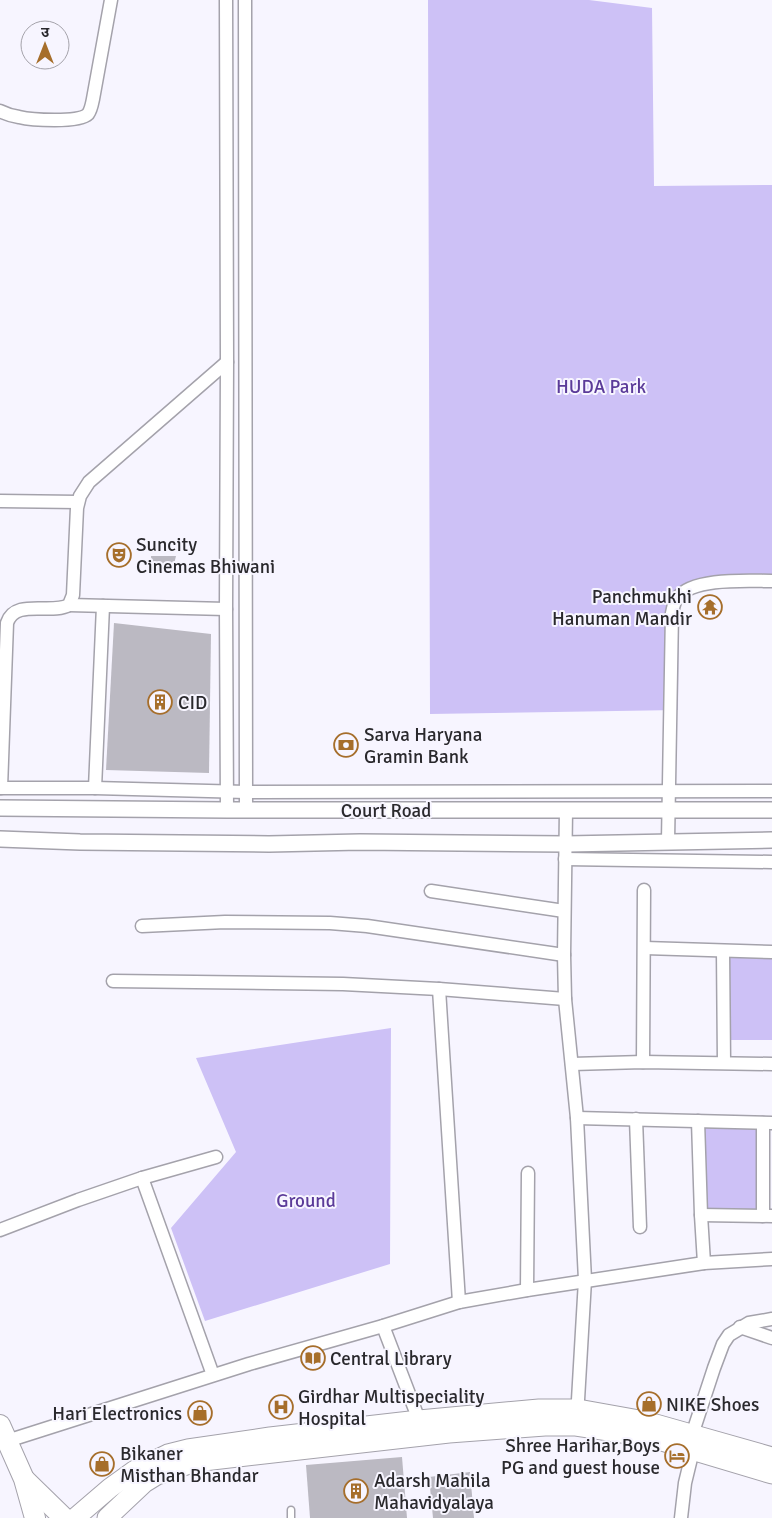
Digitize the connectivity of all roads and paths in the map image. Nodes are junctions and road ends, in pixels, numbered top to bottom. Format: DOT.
graph roads {
  1 [pos="112,0"];
  2 [pos="226,0"];
  3 [pos="245,0"];
  4 [pos="0,111"];
  5 [pos="227,362"];
  6 [pos="0,501"];
  7 [pos="78,502"];
  8 [pos="772,582"];
  9 [pos="69,605"];
  10 [pos="104,606"];
  11 [pos="226,609"];
  12 [pos="0,611"];
  13 [pos="15,612"];
  14 [pos="0,788"];
  15 [pos="95,788"];
  16 [pos="668,790"];
  17 [pos="772,791"];
  18 [pos="226,792"];
  19 [pos="246,792"];
  20 [pos="0,808"];
  21 [pos="226,810"];
  22 [pos="246,810"];
  23 [pos="566,810"];
  24 [pos="668,810"];
  25 [pos="772,810"];
  26 [pos="0,839"];
  27 [pos="772,840"];
  28 [pos="668,842"];
  29 [pos="566,844"];
  30 [pos="565,859"];
  31 [pos="772,862"];
  32 [pos="431,890"];
  33 [pos="644,890"];
  34 [pos="564,911"];
  35 [pos="142,926"];
  36 [pos="645,948"];
  37 [pos="723,951"];
  38 [pos="772,952"];
  39 [pos="564,955"];
  40 [pos="112,981"];
  41 [pos="439,990"];
  42 [pos="565,999"];
  43 [pos="643,1062"];
  44 [pos="724,1062"];
  45 [pos="572,1064"];
  46 [pos="772,1064"];
  47 [pos="577,1118"];
  48 [pos="636,1119"];
  49 [pos="698,1121"];
  50 [pos="768,1123"];
  51 [pos="216,1157"];
  52 [pos="528,1173"];
  53 [pos="142,1178"];
  54 [pos="701,1215"];
  55 [pos="767,1216"];
  56 [pos="640,1227"];
  57 [pos="0,1230"];
  58 [pos="772,1259"];
  59 [pos="704,1263"];
  60 [pos="585,1280"];
  61 [pos="527,1290"];
  62 [pos="459,1302"];
  63 [pos="772,1319"];
  64 [pos="383,1326"];
  65 [pos="740,1327"];
  66 [pos="772,1338"];
  67 [pos="213,1376"];
  68 [pos="577,1418"];
  69 [pos="418,1420"];
  70 [pos="2,1436"];
  71 [pos="693,1442"];
  72 [pos="772,1457"];
  73 [pos="772,1474"];
  74 [pos="24,1479"];
  75 [pos="291,1510"];
  76 [pos="35,1518"];
  77 [pos="64,1518"];
  78 [pos="75,1518"];
  79 [pos="107,1518"];
  80 [pos="292,1518"];
  81 [pos="682,1518"];
  1 -- 4 [label="street"];
  2 -- 5 [label="street"];
  3 -- 19 [label="street"];
  5 -- 7 [label="street"];
  5 -- 11 [label="street"];
  6 -- 7 [label="street"];
  7 -- 9 [label="street"];
  8 -- 16 [label="street"];
  9 -- 10 [label="street"];
  9 -- 13 [label="street"];
  10 -- 11 [label="street"];
  10 -- 15 [label="street"];
  11 -- 18 [label="street"];
  12 -- 13 [label="street"];
  13 -- 14 [label="street"];
  14 -- 15 [label="street"];
  15 -- 18 [label="street"];
  16 -- 17 [label="street"];
  16 -- 19 [label="street"];
  16 -- 24 [label="street"];
  18 -- 19 [label="street"];
  18 -- 21 [label="street"];
  19 -- 22 [label="street"];
  20 -- 21 [label="street, Court Road"];
  21 -- 22 [label="street, Court Road"];
  22 -- 23 [label="street, Court Road"];
  23 -- 24 [label="street, Court Road"];
  23 -- 29 [label="street"];
  24 -- 25 [label="street, Court Road"];
  24 -- 28 [label="street"];
  26 -- 29 [label="street"];
  27 -- 28 [label="street"];
  28 -- 29 [label="street"];
  29 -- 30 [label="street"];
  30 -- 31 [label="street"];
  30 -- 34 [label="street"];
  32 -- 34 [label="street"];
  33 -- 36 [label="street"];
  34 -- 39 [label="street"];
  35 -- 39 [label="street"];
  36 -- 37 [label="street"];
  36 -- 43 [label="street"];
  37 -- 38 [label="street"];
  37 -- 44 [label="street"];
  39 -- 42 [label="street"];
  40 -- 41 [label="street"];
  41 -- 42 [label="street"];
  41 -- 62 [label="street"];
  42 -- 45 [label="street"];
  43 -- 44 [label="street"];
  43 -- 45 [label="street"];
  44 -- 46 [label="street"];
  45 -- 47 [label="street"];
  47 -- 48 [label="street"];
  47 -- 60 [label="street"];
  48 -- 49 [label="street"];
  48 -- 56 [label="street"];
  49 -- 50 [label="street"];
  49 -- 54 [label="street"];
  50 -- 55 [label="street"];
  51 -- 53 [label="street"];
  52 -- 61 [label="street"];
  53 -- 57 [label="street"];
  53 -- 67 [label="street"];
  54 -- 55 [label="street"];
  54 -- 59 [label="street"];
  58 -- 59 [label="street"];
  59 -- 60 [label="street"];
  60 -- 61 [label="street"];
  60 -- 68 [label="street"];
  61 -- 62 [label="street"];
  62 -- 64 [label="street"];
  63 -- 65 [label="street"];
  64 -- 67 [label="street"];
  64 -- 69 [label="street"];
  65 -- 66 [label="street"];
  65 -- 71 [label="street"];
  67 -- 70 [label="street"];
  68 -- 69 [label="main road"];
  68 -- 71 [label="main road"];
  68 -- 79 [label="main road"];
  69 -- 78 [label="main road"];
  70 -- 74 [label="highway"];
  71 -- 72 [label="main road"];
  71 -- 73 [label="main road"];
  71 -- 81 [label="street"];
  74 -- 76 [label="highway"];
  74 -- 77 [label="highway"];
  75 -- 80 [label="lane"];
}
